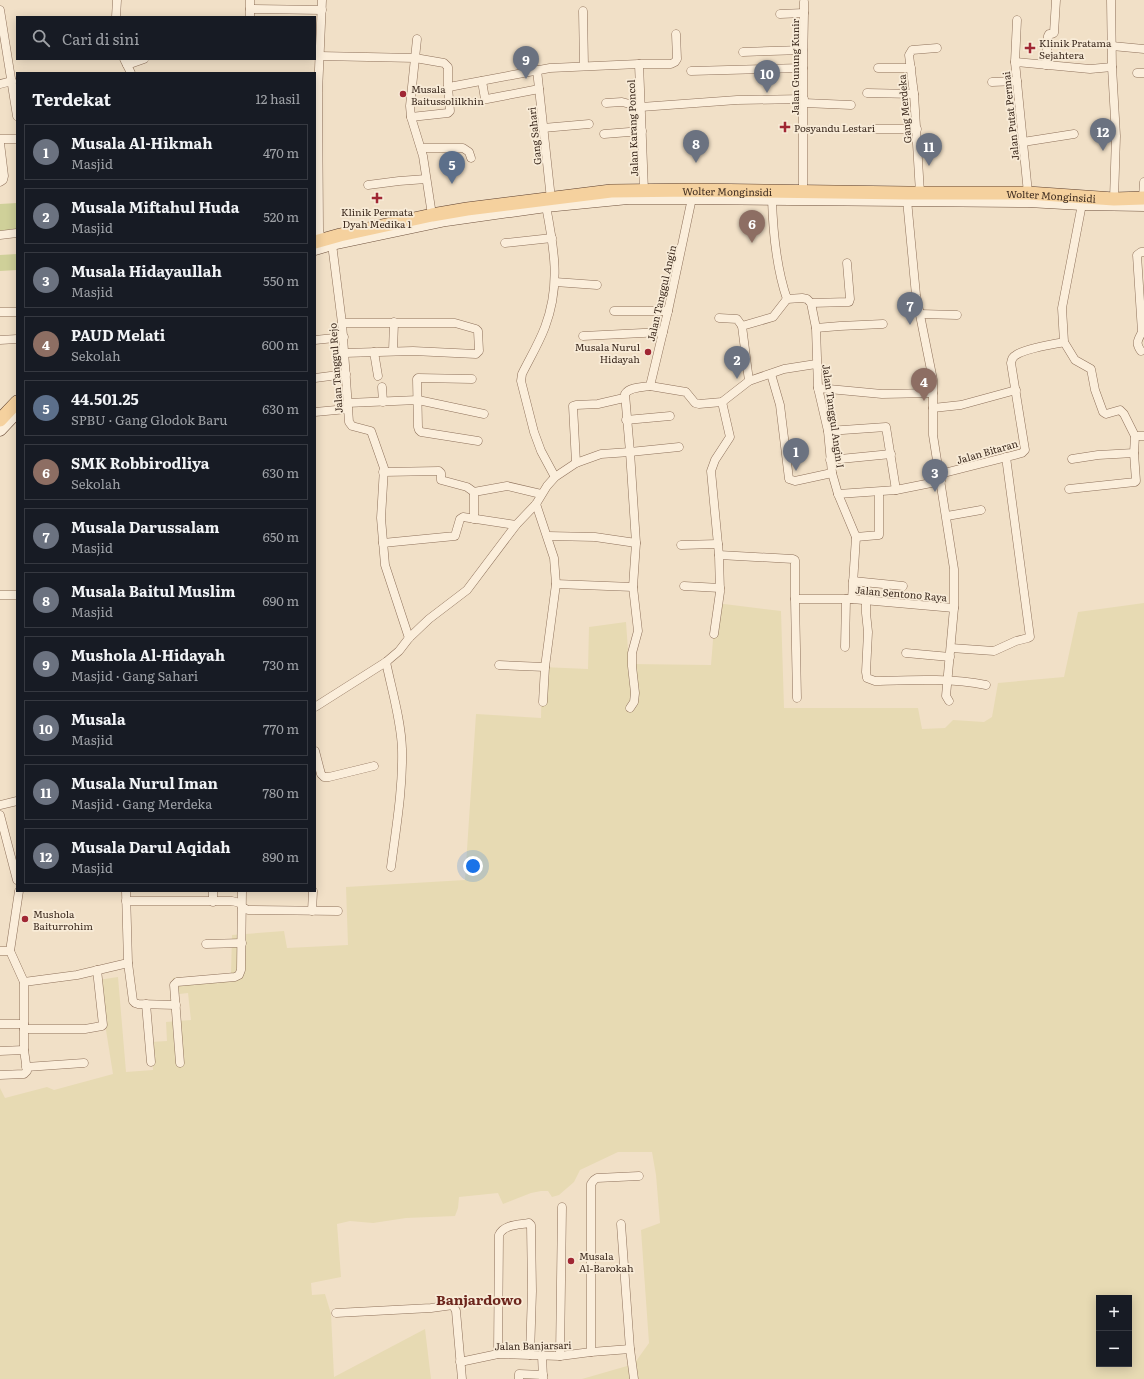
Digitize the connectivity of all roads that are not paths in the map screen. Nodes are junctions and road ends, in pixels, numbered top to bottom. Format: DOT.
graph roads {
  1 [pos="117,0"];
  2 [pos="250,0"];
  3 [pos="322,0"];
  4 [pos="1056,0"];
  5 [pos="1111,0"];
  6 [pos="804,2"];
  7 [pos="0,10"];
  8 [pos="322,10"];
  9 [pos="583,11"];
  10 [pos="250,13"];
  11 [pos="804,13"];
  12 [pos="780,14"];
  13 [pos="116,16"];
  14 [pos="1017,20"];
  15 [pos="676,34"];
  16 [pos="417,39"];
  17 [pos="1112,46"];
  18 [pos="937,48"];
  19 [pos="1144,49"];
  20 [pos="803,50"];
  21 [pos="744,52"];
  22 [pos="320,56"];
  23 [pos="415,58"];
  24 [pos="138,60"];
  25 [pos="125,62"];
  26 [pos="1015,62"];
  27 [pos="639,64"];
  28 [pos="584,66"];
  29 [pos="1046,66"];
  30 [pos="1112,66"];
  31 [pos="802,68"];
  32 [pos="878,68"];
  33 [pos="911,68"];
  34 [pos="537,70"];
  35 [pos="691,71"];
  36 [pos="130,72"];
  37 [pos="12,81"];
  38 [pos="482,81"];
  39 [pos="1017,81"];
  40 [pos="992,82"];
  41 [pos="0,84"];
  42 [pos="448,87"];
  43 [pos="539,89"];
  44 [pos="867,93"];
  45 [pos="914,94"];
  46 [pos="804,101"];
  47 [pos="606,103"];
  48 [pos="851,105"];
  49 [pos="641,107"];
  50 [pos="16,109"];
  51 [pos="411,117"];
  52 [pos="589,124"];
  53 [pos="544,128"];
  54 [pos="916,129"];
  55 [pos="875,130"];
  56 [pos="642,131"];
  57 [pos="604,134"];
  58 [pos="1074,134"];
  59 [pos="0,139"];
  60 [pos="16,139"];
  61 [pos="1023,142"];
  62 [pos="0,143"];
  63 [pos="421,148"];
  64 [pos="471,158"];
  65 [pos="426,179"];
  66 [pos="0,182"];
  67 [pos="1144,182"];
  68 [pos="368,185"];
  69 [pos="644,191"];
  70 [pos="803,192"];
  71 [pos="1028,193"];
  72 [pos="926,195"];
  73 [pos="692,198"];
  74 [pos="772,199"];
  75 [pos="1114,199"];
  76 [pos="907,200"];
  77 [pos="1144,200"];
  78 [pos="549,202"];
  79 [pos="1082,204"];
  80 [pos="432,215"];
  81 [pos="16,233"];
  82 [pos="0,235"];
  83 [pos="552,238"];
  84 [pos="505,243"];
  85 [pos="321,244"];
  86 [pos="1144,252"];
  87 [pos="847,263"];
  88 [pos="555,282"];
  89 [pos="597,285"];
  90 [pos="787,300"];
  91 [pos="811,303"];
  92 [pos="614,311"];
  93 [pos="0,312"];
  94 [pos="16,312"];
  95 [pos="668,312"];
  96 [pos="920,314"];
  97 [pos="957,315"];
  98 [pos="719,318"];
  99 [pos="394,322"];
  100 [pos="342,323"];
  101 [pos="883,324"];
  102 [pos="742,326"];
  103 [pos="816,328"];
  104 [pos="663,332"];
  105 [pos="583,336"];
  106 [pos="344,337"];
  107 [pos="16,339"];
  108 [pos="0,340"];
  109 [pos="316,340"];
  110 [pos="1064,342"];
  111 [pos="394,351"];
  112 [pos="1141,351"];
  113 [pos="374,352"];
  114 [pos="344,353"];
  115 [pos="816,364"];
  116 [pos="346,374"];
  117 [pos="771,374"];
  118 [pos="378,376"];
  119 [pos="316,378"];
  120 [pos="472,379"];
  121 [pos="749,382"];
  122 [pos="650,386"];
  123 [pos="382,387"];
  124 [pos="818,388"];
  125 [pos="1016,390"];
  126 [pos="933,393"];
  127 [pos="624,398"];
  128 [pos="418,400"];
  129 [pos="383,402"];
  130 [pos="722,402"];
  131 [pos="16,403"];
  132 [pos="347,406"];
  133 [pos="933,408"];
  134 [pos="316,412"];
  135 [pos="16,413"];
  136 [pos="484,414"];
  137 [pos="670,416"];
  138 [pos="0,420"];
  139 [pos="626,420"];
  140 [pos="0,430"];
  141 [pos="828,431"];
  142 [pos="1135,436"];
  143 [pos="1144,436"];
  144 [pos="478,441"];
  145 [pos="679,447"];
  146 [pos="630,452"];
  147 [pos="1134,453"];
  148 [pos="891,454"];
  149 [pos="1006,457"];
  150 [pos="1072,459"];
  151 [pos="830,460"];
  152 [pos="576,463"];
  153 [pos="383,472"];
  154 [pos="832,473"];
  155 [pos="555,477"];
  156 [pos="941,478"];
  157 [pos="1069,489"];
  158 [pos="896,490"];
  159 [pos="474,492"];
  160 [pos="879,492"];
  161 [pos="541,494"];
  162 [pos="838,494"];
  163 [pos="536,504"];
  164 [pos="981,510"];
  165 [pos="947,516"];
  166 [pos="474,519"];
  167 [pos="516,525"];
  168 [pos="548,536"];
  169 [pos="856,537"];
  170 [pos="383,543"];
  171 [pos="636,543"];
  172 [pos="681,544"];
  173 [pos="718,544"];
  174 [pos="719,555"];
  175 [pos="853,581"];
  176 [pos="556,584"];
  177 [pos="684,586"];
  178 [pos="903,586"];
  179 [pos="633,587"];
  180 [pos="720,588"];
  181 [pos="0,595"];
  182 [pos="16,595"];
  183 [pos="795,599"];
  184 [pos="849,599"];
  185 [pos="866,600"];
  186 [pos="954,608"];
  187 [pos="714,634"];
  188 [pos="409,638"];
  189 [pos="845,647"];
  190 [pos="950,648"];
  191 [pos="906,653"];
  192 [pos="950,657"];
  193 [pos="386,662"];
  194 [pos="499,665"];
  195 [pos="545,667"];
  196 [pos="947,680"];
  197 [pos="986,685"];
  198 [pos="797,698"];
  199 [pos="949,701"];
  200 [pos="543,702"];
  201 [pos="316,706"];
  202 [pos="630,708"];
  203 [pos="316,755"];
  204 [pos="374,766"];
  205 [pos="16,801"];
  206 [pos="0,805"];
  207 [pos="0,814"];
  208 [pos="392,867"];
  209 [pos="16,876"];
  210 [pos="20,892"];
  211 [pos="126,892"];
  212 [pos="213,892"];
  213 [pos="242,892"];
  214 [pos="313,892"];
  215 [pos="126,901"];
  216 [pos="213,902"];
  217 [pos="242,907"];
  218 [pos="312,911"];
  219 [pos="338,911"];
  220 [pos="242,943"];
  221 [pos="206,944"];
  222 [pos="0,951"];
  223 [pos="10,951"];
  224 [pos="128,963"];
  225 [pos="97,970"];
  226 [pos="24,982"];
  227 [pos="146,1004"];
  228 [pos="176,1005"];
  229 [pos="0,1024"];
  230 [pos="24,1026"];
  231 [pos="24,1050"];
  232 [pos="0,1051"];
  233 [pos="151,1062"];
  234 [pos="180,1063"];
  235 [pos="84,1064"];
  236 [pos="26,1067"];
  237 [pos="0,1075"];
  238 [pos="639,1176"];
  239 [pos="562,1207"];
  240 [pos="621,1224"];
  241 [pos="336,1314"];
  242 [pos="630,1350"];
  243 [pos="590,1352"];
  244 [pos="498,1354"];
  245 [pos="530,1355"];
  246 [pos="542,1355"];
  247 [pos="560,1356"];
  248 [pos="460,1362"];
  249 [pos="543,1377"];
  250 [pos="462,1379"];
  251 [pos="519,1379"];
  252 [pos="634,1379"];
  1 -- 13 [label="street"];
  2 -- 10 [label="street"];
  3 -- 8 [label="street, Jalan Tanggul Rejo"];
  4 -- 29 [label="street"];
  5 -- 17 [label="street"];
  6 -- 11 [label="street"];
  7 -- 37 [label="street"];
  8 -- 10 [label="street"];
  8 -- 22 [label="street, Jalan Tanggul Rejo"];
  9 -- 28 [label="street"];
  11 -- 12 [label="street, Jalan Gunung Kunir"];
  11 -- 20 [label="street, Jalan Gunung Kunir"];
  14 -- 26 [label="street"];
  15 -- 27 [label="street"];
  16 -- 23 [label="street"];
  17 -- 19 [label="street"];
  17 -- 30 [label="street"];
  18 -- 33 [label="street, Gang Merdeka"];
  20 -- 21 [label="street"];
  20 -- 31 [label="street, Jalan Gunung Kunir"];
  22 -- 23 [label="street"];
  22 -- 85 [label="street, Jalan Tanggul Rejo"];
  23 -- 42 [label="street"];
  23 -- 51 [label="street"];
  24 -- 25 [label="street"];
  25 -- 36 [label="street"];
  26 -- 29 [label="street, Jalan Putat Permai"];
  26 -- 39 [label="street, Jalan Putat Permai"];
  27 -- 28 [label="street"];
  27 -- 49 [label="street, Jalan Karang Poncol"];
  28 -- 34 [label="street"];
  29 -- 30 [label="street, Jalan Putat Permai"];
  30 -- 75 [label="street"];
  31 -- 35 [label="street"];
  31 -- 46 [label="street, Jalan Gunung Kunir"];
  32 -- 33 [label="street"];
  33 -- 45 [label="street, Gang Merdeka"];
  34 -- 38 [label="street"];
  34 -- 43 [label="street, Gang Sahari"];
  37 -- 41 [label="street"];
  37 -- 50 [label="street"];
  38 -- 42 [label="street"];
  38 -- 43 [label="street"];
  39 -- 40 [label="street"];
  39 -- 61 [label="street, Jalan Putat Permai"];
  42 -- 51 [label="street"];
  43 -- 53 [label="street, Gang Sahari"];
  44 -- 45 [label="street"];
  45 -- 54 [label="street, Gang Merdeka"];
  46 -- 48 [label="street"];
  46 -- 49 [label="street"];
  46 -- 70 [label="street, Jalan Gunung Kunir"];
  47 -- 49 [label="street"];
  49 -- 56 [label="street, Jalan Karang Poncol"];
  51 -- 63 [label="street"];
  52 -- 53 [label="street"];
  53 -- 78 [label="street, Gang Sahari"];
  54 -- 55 [label="street"];
  54 -- 72 [label="street, Gang Merdeka"];
  56 -- 57 [label="street"];
  56 -- 69 [label="street, Jalan Karang Poncol"];
  58 -- 61 [label="street"];
  59 -- 60 [label="street"];
  61 -- 71 [label="street, Jalan Putat Permai"];
  62 -- 66 [label="street"];
  63 -- 64 [label="street"];
  63 -- 65 [label="street"];
  65 -- 68 [label="street"];
  65 -- 80 [label="street"];
  67 -- 77 [label="street"];
  69 -- 70 [label="main road, Wolter Monginsidi"];
  69 -- 78 [label="main road, Wolter Monginsidi"];
  70 -- 72 [label="main road, Wolter Monginsidi"];
  71 -- 72 [label="main road, Wolter Monginsidi"];
  71 -- 75 [label="main road, Wolter Monginsidi"];
  72 -- 76 [label="main road, Wolter Monginsidi"];
  72 -- 79 [label="main road, Wolter Monginsidi"];
  73 -- 74 [label="main road, Wolter Monginsidi"];
  73 -- 78 [label="main road, Wolter Monginsidi"];
  73 -- 95 [label="street, Jalan Tanggul Angin"];
  74 -- 76 [label="main road, Wolter Monginsidi"];
  74 -- 90 [label="street"];
  75 -- 77 [label="main road, Wolter Monginsidi"];
  76 -- 96 [label="street, Jalan Sentono Raya"];
  77 -- 79 [label="main road, Wolter Monginsidi"];
  78 -- 80 [label="main road, Wolter Monginsidi"];
  78 -- 83 [label="street, Gang Sahari"];
  78 -- 85 [label="main road, Wolter Monginsidi"];
  79 -- 110 [label="street"];
  80 -- 85 [label="main road, Wolter Monginsidi"];
  81 -- 82 [label="street"];
  83 -- 84 [label="street"];
  83 -- 88 [label="street, Gang Sahari"];
  85 -- 100 [label="street, Jalan Tanggul Rejo"];
  86 -- 112 [label="street"];
  87 -- 91 [label="street"];
  88 -- 89 [label="street"];
  88 -- 155 [label="street, Gang Sahari"];
  90 -- 91 [label="street"];
  90 -- 102 [label="street"];
  91 -- 103 [label="street, Jalan Tanggul Angin I"];
  92 -- 95 [label="street"];
  93 -- 94 [label="street"];
  95 -- 104 [label="street, Jalan Tanggul Angin"];
  96 -- 97 [label="street"];
  96 -- 126 [label="street, Jalan Sentono Raya"];
  98 -- 102 [label="street"];
  99 -- 100 [label="street"];
  99 -- 111 [label="street"];
  99 -- 111 [label="street"];
  100 -- 106 [label="street, Jalan Tanggul Rejo"];
  101 -- 103 [label="street"];
  102 -- 121 [label="street"];
  103 -- 115 [label="street, Jalan Tanggul Angin I"];
  104 -- 105 [label="street"];
  104 -- 122 [label="street, Jalan Tanggul Angin"];
  106 -- 109 [label="street"];
  106 -- 114 [label="street, Jalan Tanggul Rejo"];
  107 -- 108 [label="street"];
  110 -- 125 [label="street, Jalan Bitaran"];
  110 -- 142 [label="street"];
  111 -- 113 [label="street"];
  113 -- 114 [label="street"];
  113 -- 118 [label="street"];
  114 -- 116 [label="street, Jalan Tanggul Rejo"];
  115 -- 117 [label="street"];
  115 -- 124 [label="street, Jalan Tanggul Angin I"];
  116 -- 119 [label="street"];
  116 -- 132 [label="street, Jalan Tanggul Rejo"];
  117 -- 121 [label="street"];
  117 -- 154 [label="street"];
  120 -- 128 [label="street"];
  121 -- 130 [label="street"];
  122 -- 127 [label="street"];
  122 -- 130 [label="street"];
  123 -- 129 [label="street"];
  124 -- 126 [label="street"];
  124 -- 141 [label="street, Jalan Tanggul Angin I"];
  125 -- 133 [label="street"];
  125 -- 149 [label="street, Jalan Bitaran"];
  126 -- 133 [label="street, Jalan Sentono Raya"];
  127 -- 139 [label="street"];
  127 -- 152 [label="street"];
  128 -- 129 [label="street"];
  128 -- 136 [label="street"];
  128 -- 144 [label="street"];
  129 -- 132 [label="street"];
  130 -- 173 [label="street"];
  131 -- 138 [label="main road"];
  132 -- 134 [label="street"];
  132 -- 153 [label="street, Jalan Tanggul Rejo"];
  133 -- 156 [label="street, Jalan Sentono Raya"];
  135 -- 140 [label="main road"];
  137 -- 139 [label="street"];
  139 -- 146 [label="street"];
  141 -- 148 [label="street"];
  141 -- 151 [label="street, Jalan Tanggul Angin I"];
  142 -- 143 [label="street"];
  142 -- 147 [label="street"];
  145 -- 146 [label="street"];
  146 -- 152 [label="street"];
  146 -- 171 [label="street"];
  147 -- 150 [label="street"];
  147 -- 157 [label="street"];
  148 -- 151 [label="street"];
  148 -- 158 [label="street"];
  149 -- 156 [label="street, Jalan Bitaran"];
  149 -- 190 [label="street"];
  151 -- 154 [label="street, Jalan Tanggul Angin I"];
  152 -- 155 [label="street"];
  153 -- 159 [label="street"];
  153 -- 170 [label="street, Jalan Tanggul Rejo"];
  154 -- 162 [label="street, Jalan Tanggul Angin I"];
  155 -- 161 [label="street"];
  156 -- 158 [label="street, Jalan Bitaran"];
  156 -- 165 [label="street, Jalan Sentono Raya"];
  158 -- 160 [label="street, Jalan Bitaran"];
  159 -- 161 [label="street"];
  159 -- 166 [label="street"];
  160 -- 162 [label="street, Jalan Bitaran"];
  160 -- 169 [label="street"];
  161 -- 163 [label="street"];
  162 -- 169 [label="street, Jalan Tanggul Angin I"];
  163 -- 167 [label="street"];
  163 -- 168 [label="street"];
  164 -- 165 [label="street"];
  165 -- 186 [label="street, Jalan Sentono Raya"];
  166 -- 167 [label="street"];
  166 -- 170 [label="street"];
  167 -- 188 [label="street"];
  168 -- 171 [label="street"];
  168 -- 176 [label="street"];
  169 -- 175 [label="street"];
  170 -- 188 [label="street, Jalan Tanggul Rejo"];
  171 -- 179 [label="street"];
  172 -- 173 [label="street"];
  173 -- 174 [label="street"];
  174 -- 180 [label="street"];
  174 -- 183 [label="street"];
  175 -- 178 [label="street"];
  175 -- 184 [label="street"];
  176 -- 179 [label="street"];
  176 -- 195 [label="street"];
  177 -- 180 [label="street"];
  179 -- 202 [label="street"];
  180 -- 187 [label="street"];
  181 -- 182 [label="street"];
  183 -- 184 [label="street, Jalan Sentono Raya"];
  183 -- 198 [label="street"];
  184 -- 185 [label="street, Jalan Sentono Raya"];
  184 -- 189 [label="street"];
  185 -- 186 [label="street, Jalan Sentono Raya"];
  185 -- 196 [label="street"];
  186 -- 190 [label="street"];
  188 -- 193 [label="street"];
  190 -- 192 [label="street"];
  191 -- 192 [label="street"];
  192 -- 196 [label="street"];
  193 -- 201 [label="street"];
  193 -- 208 [label="street"];
  194 -- 195 [label="street"];
  195 -- 200 [label="street"];
  196 -- 197 [label="street"];
  196 -- 199 [label="street"];
  203 -- 204 [label="street"];
  205 -- 206 [label="street"];
  207 -- 209 [label="street"];
  210 -- 223 [label="street"];
  211 -- 215 [label="street"];
  212 -- 216 [label="street"];
  213 -- 217 [label="street"];
  214 -- 218 [label="street"];
  215 -- 216 [label="street"];
  215 -- 224 [label="street"];
  216 -- 217 [label="street"];
  217 -- 218 [label="street"];
  217 -- 220 [label="street"];
  218 -- 219 [label="street"];
  220 -- 221 [label="street"];
  220 -- 228 [label="street"];
  222 -- 223 [label="street"];
  223 -- 226 [label="street"];
  224 -- 225 [label="street"];
  224 -- 227 [label="street"];
  225 -- 226 [label="street"];
  225 -- 230 [label="street"];
  226 -- 230 [label="street"];
  227 -- 228 [label="street"];
  227 -- 233 [label="street"];
  228 -- 234 [label="street"];
  229 -- 230 [label="street"];
  230 -- 231 [label="street"];
  231 -- 232 [label="street"];
  231 -- 236 [label="street"];
  235 -- 236 [label="street"];
  236 -- 237 [label="street"];
  238 -- 243 [label="street"];
  239 -- 247 [label="street"];
  240 -- 242 [label="street"];
  241 -- 248 [label="street"];
  242 -- 243 [label="street, Jalan Banjarsari"];
  242 -- 252 [label="street"];
  243 -- 247 [label="street, Jalan Banjarsari"];
  244 -- 245 [label="street, Jalan Banjarsari"];
  244 -- 245 [label="street"];
  244 -- 248 [label="street, Jalan Banjarsari"];
  245 -- 246 [label="street, Jalan Banjarsari"];
  246 -- 247 [label="street, Jalan Banjarsari"];
  246 -- 249 [label="street"];
  248 -- 250 [label="street"];
  249 -- 251 [label="street"];
}
